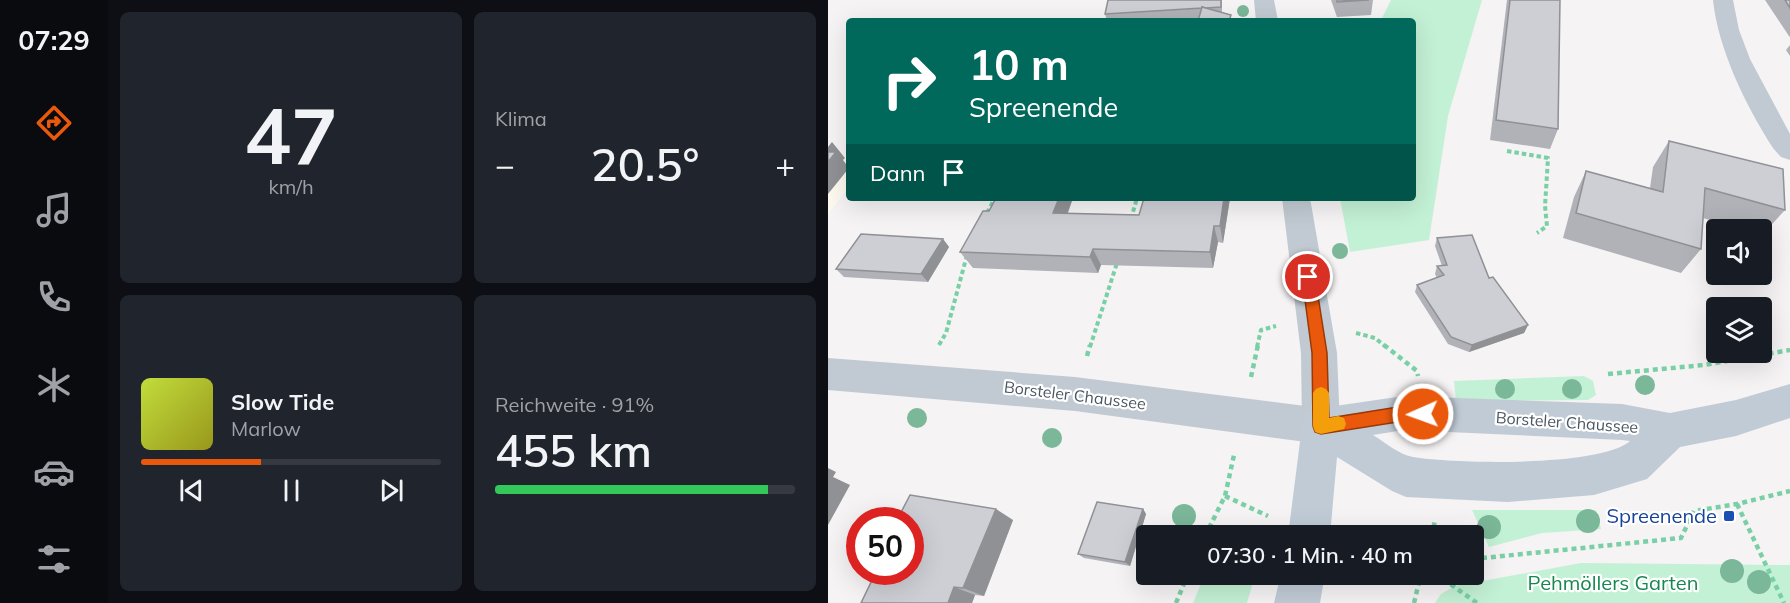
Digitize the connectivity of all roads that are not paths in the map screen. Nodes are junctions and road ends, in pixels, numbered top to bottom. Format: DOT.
graph roads {
  1 [pos="1264,0"];
  2 [pos="1723,0"];
  3 [pos="1267,18"];
  4 [pos="1784,146"];
  5 [pos="1296,201"];
  6 [pos="828,374"];
  7 [pos="1790,401"];
  8 [pos="1321,426"];
  9 [pos="1670,431"];
  10 [pos="1310,525"];
  11 [pos="1301,585"];
  12 [pos="1297,603"];
  1 -- 3 [label="street"];
  2 -- 4 [label="street"];
  5 -- 8 [label="street"];
  6 -- 8 [label="street, Borsteler Chaussee"];
  7 -- 9 [label="main road, Borsteler Chaussee"];
  8 -- 9 [label="main road, Borsteler Chaussee"];
  8 -- 9 [label="main road, Borsteler Chaussee"];
  8 -- 10 [label="main road"];
  11 -- 12 [label="main road"];
}
